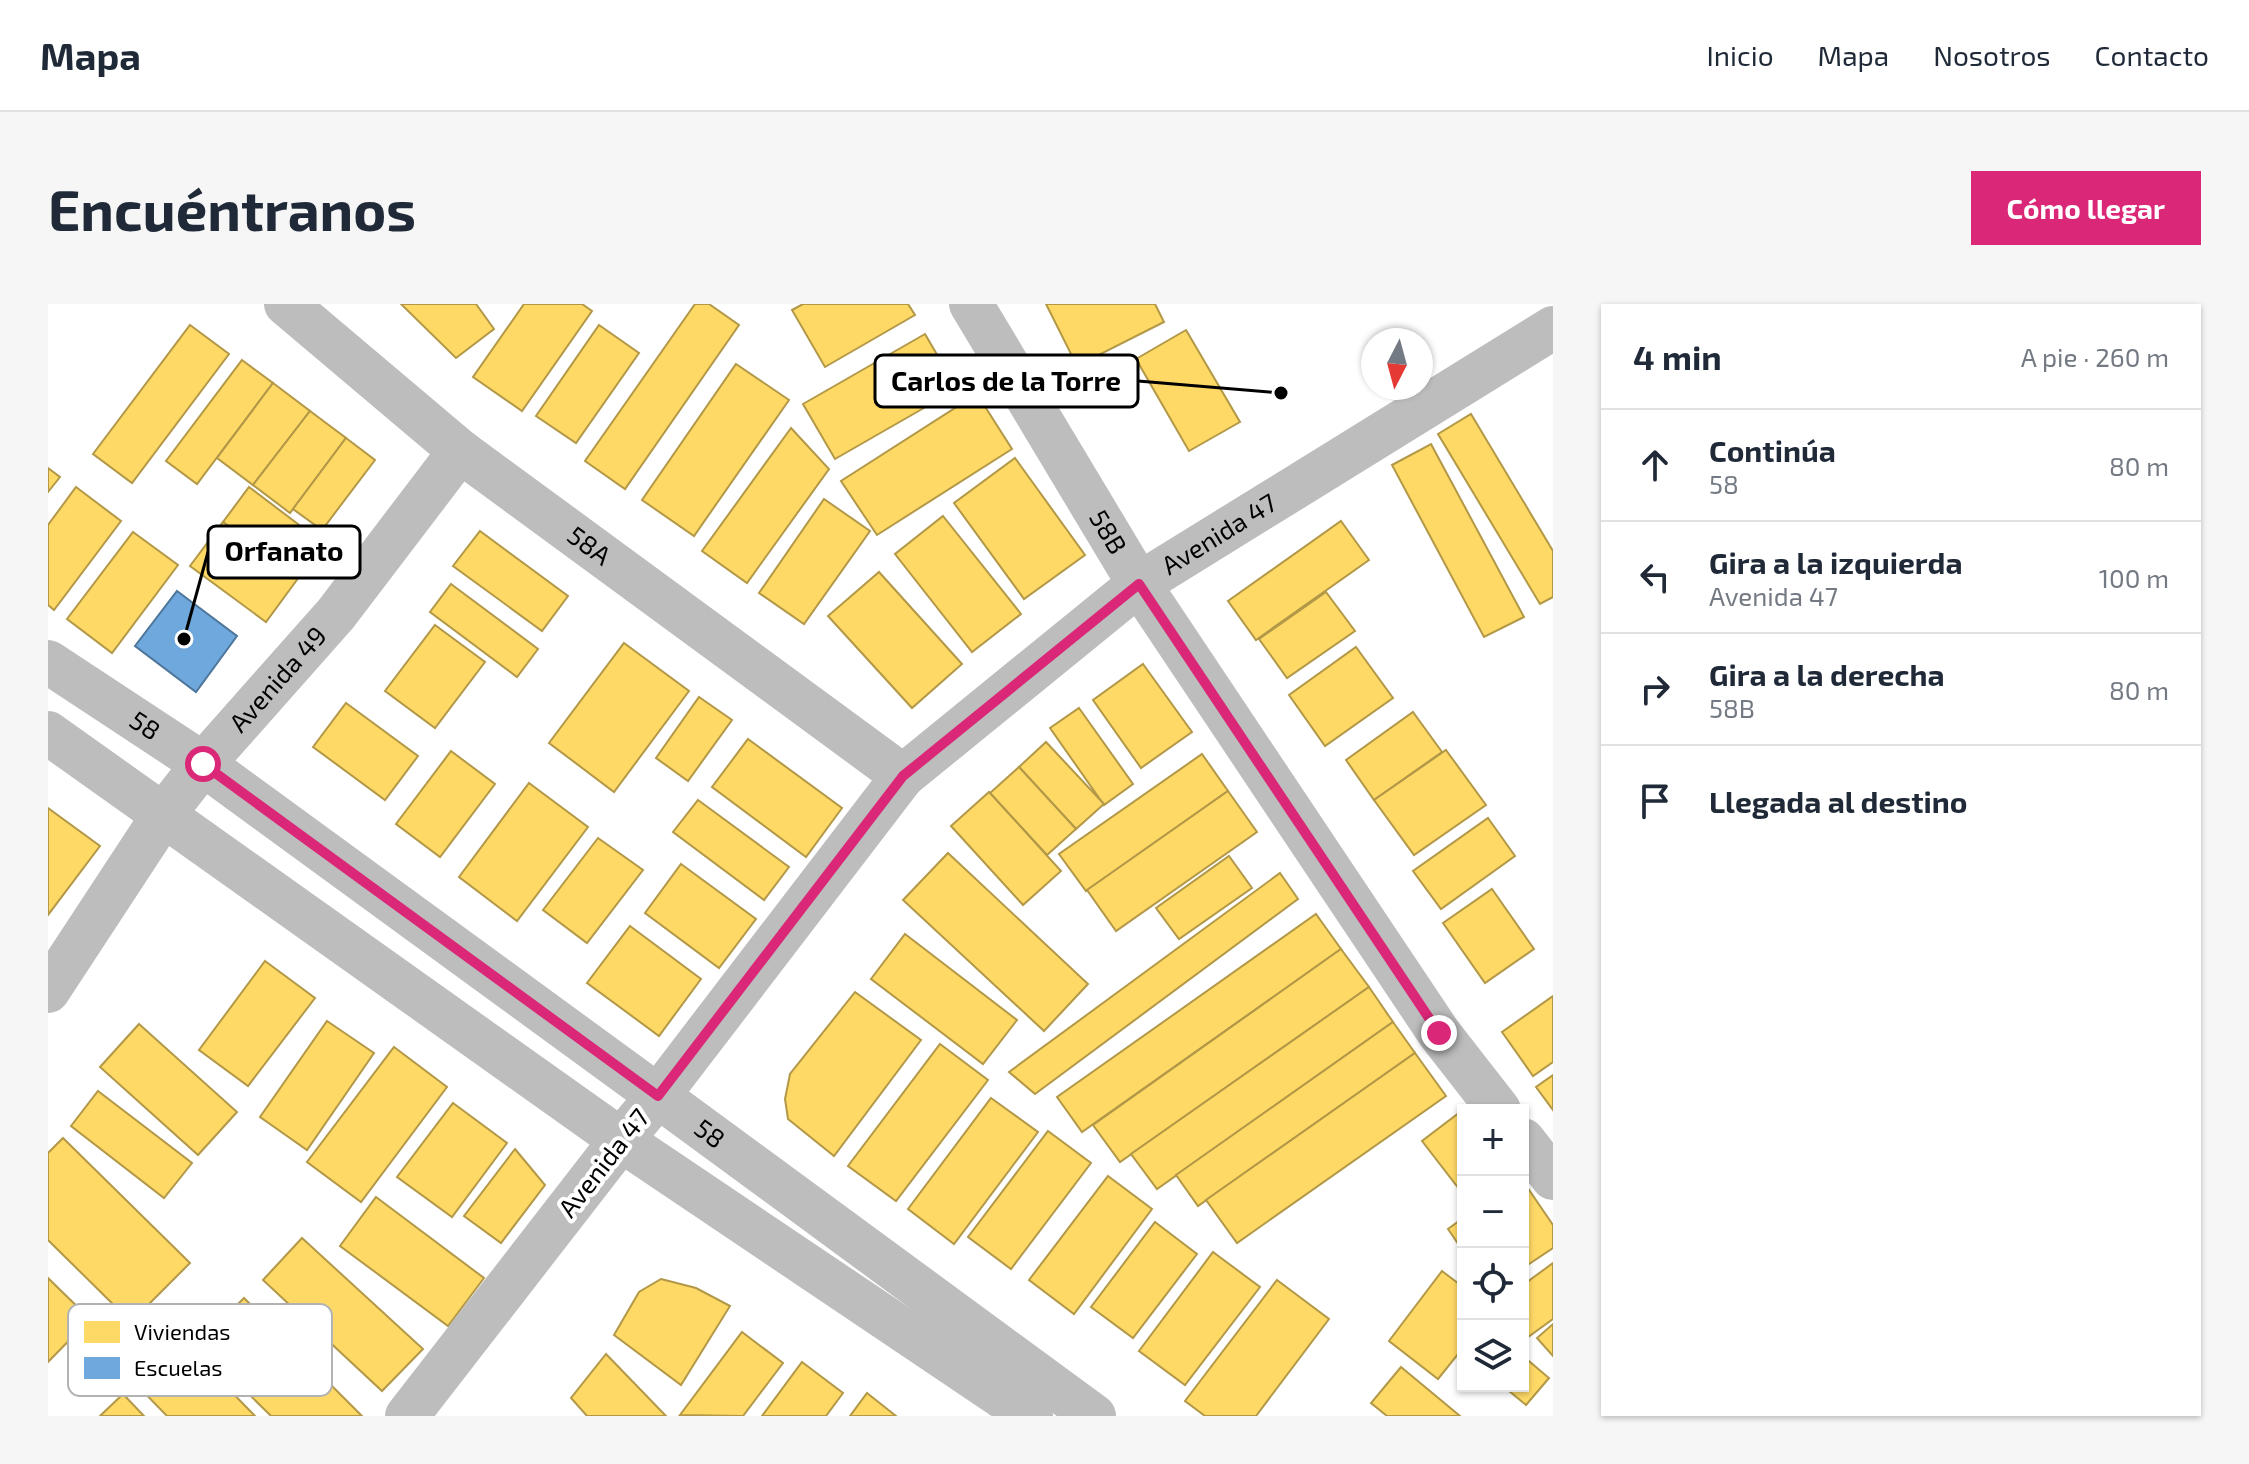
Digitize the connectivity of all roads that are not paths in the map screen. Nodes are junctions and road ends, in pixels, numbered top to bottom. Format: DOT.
graph roads {
  1 [pos="286,304"];
  2 [pos="971,304"];
  3 [pos="1553,328"];
  4 [pos="460,451"];
  5 [pos="1139,584"];
  6 [pos="48,662"];
  7 [pos="48,733"];
  8 [pos="203,764"];
  9 [pos="903,776"];
  10 [pos="164,814"];
  11 [pos="48,991"];
  12 [pos="658,1096"];
  13 [pos="1494,1104"];
  14 [pos="621,1140"];
  15 [pos="1529,1148"];
  16 [pos="1553,1178"];
  17 [pos="1056,1410"];
  18 [pos="407,1416"];
  1 -- 4 [label="street, 58A"];
  2 -- 5 [label="street, 58B"];
  3 -- 5 [label="street, Avenida 47"];
  4 -- 8 [label="street, Avenida 49"];
  4 -- 9 [label="street, 58A"];
  5 -- 9 [label="street, Avenida 47"];
  5 -- 13 [label="street, 58B"];
  6 -- 8 [label="street, 58"];
  7 -- 10 [label="street, 58"];
  8 -- 10 [label="street, Avenida 49"];
  8 -- 12 [label="street, 58"];
  9 -- 12 [label="street, Avenida 47"];
  10 -- 11 [label="street, Avenida 49"];
  10 -- 14 [label="street, 58"];
  12 -- 14 [label="street, Avenida 47"];
  12 -- 17 [label="street, 58"];
  14 -- 17 [label="street, 58"];
  14 -- 18 [label="street, Avenida 47"];
  15 -- 16 [label="street"];
}
